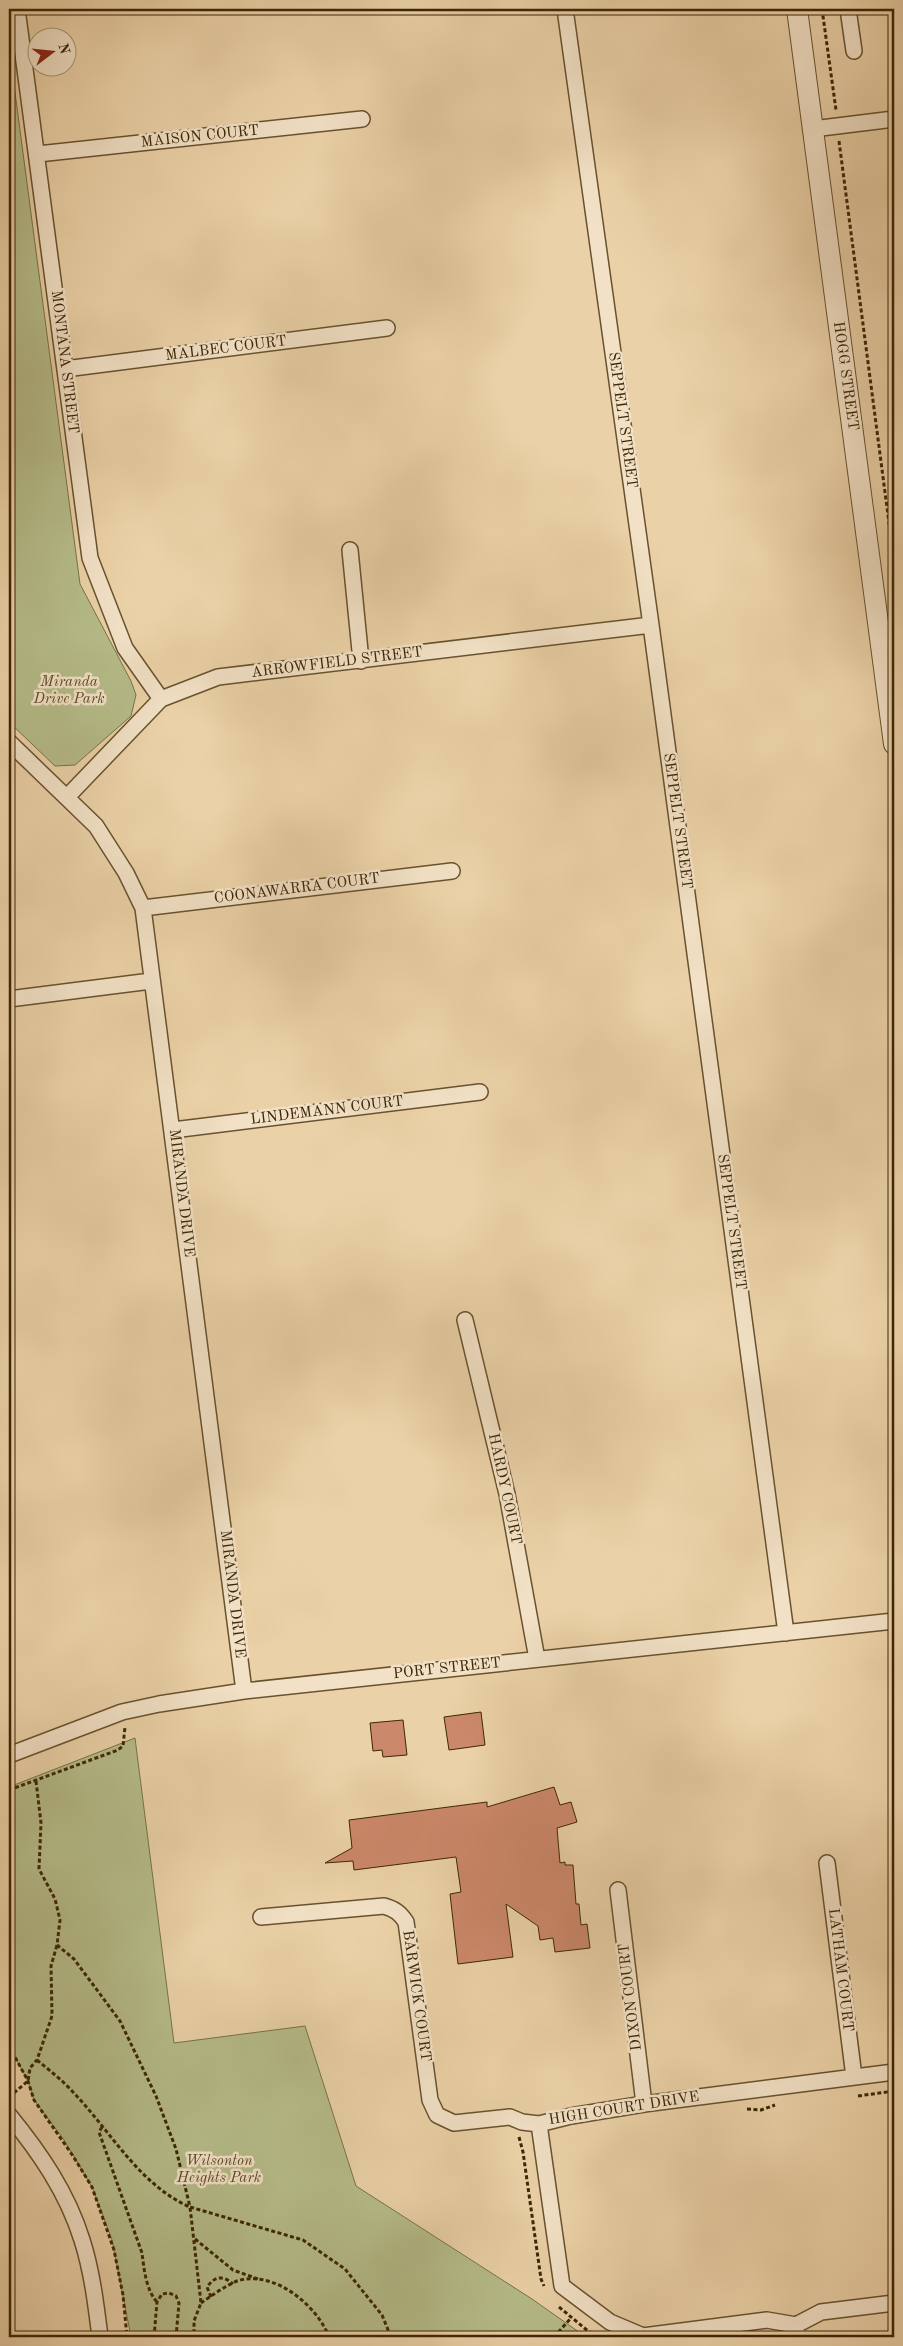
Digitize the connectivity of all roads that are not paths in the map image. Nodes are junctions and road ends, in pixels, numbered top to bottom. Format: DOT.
graph roads {
  1 [pos="17,9"];
  2 [pos="565,9"];
  3 [pos="797,9"];
  4 [pos="848,9"];
  5 [pos="854,50"];
  6 [pos="362,119"];
  7 [pos="894,119"];
  8 [pos="812,129"];
  9 [pos="38,154"];
  10 [pos="388,328"];
  11 [pos="64,369"];
  12 [pos="350,550"];
  13 [pos="651,624"];
  14 [pos="360,661"];
  15 [pos="161,699"];
  16 [pos="9,742"];
  17 [pos="894,744"];
  18 [pos="68,797"];
  19 [pos="452,871"];
  20 [pos="143,908"];
  21 [pos="151,981"];
  22 [pos="9,999"];
  23 [pos="480,1092"];
  24 [pos="173,1130"];
  25 [pos="465,1320"];
  26 [pos="894,1621"];
  27 [pos="786,1633"];
  28 [pos="536,1659"];
  29 [pos="244,1691"];
  30 [pos="9,1755"];
  31 [pos="827,1863"];
  32 [pos="618,1890"];
  33 [pos="261,1917"];
  34 [pos="894,2072"];
  35 [pos="854,2077"];
  36 [pos="644,2104"];
  37 [pos="9,2115"];
  38 [pos="539,2124"];
  39 [pos="894,2303"];
  40 [pos="797,2331"];
  41 [pos="100,2337"];
  1 -- 9 [label="street, MONTANA STREET"];
  2 -- 13 [label="street, SEPPELT STREET"];
  3 -- 8 [label="street, HOGG STREET"];
  4 -- 5 [label="street"];
  6 -- 9 [label="street, MAISON COURT"];
  7 -- 8 [label="street"];
  8 -- 17 [label="street, HOGG STREET"];
  9 -- 11 [label="street, MONTANA STREET"];
  10 -- 11 [label="street, MALBEC COURT"];
  11 -- 15 [label="street, MONTANA STREET"];
  12 -- 14 [label="street"];
  13 -- 14 [label="street, ARROWFIELD STREET"];
  13 -- 27 [label="street, SEPPELT STREET"];
  14 -- 15 [label="street, ARROWFIELD STREET"];
  15 -- 18 [label="street, ARROWFIELD STREET"];
  16 -- 18 [label="street, MIRANDA DRIVE"];
  18 -- 20 [label="street, MIRANDA DRIVE"];
  19 -- 20 [label="street, COONAWARRA COURT"];
  20 -- 21 [label="street, MIRANDA DRIVE"];
  21 -- 22 [label="street"];
  21 -- 24 [label="street, MIRANDA DRIVE"];
  23 -- 24 [label="street, LINDEMANN COURT"];
  24 -- 29 [label="street, MIRANDA DRIVE"];
  25 -- 28 [label="street, HARDY COURT"];
  26 -- 27 [label="street, PORT STREET"];
  27 -- 28 [label="street, PORT STREET"];
  28 -- 29 [label="street, PORT STREET"];
  29 -- 30 [label="street, PORT STREET"];
  31 -- 35 [label="street, LATHAM COURT"];
  32 -- 36 [label="street, DIXON COURT"];
  33 -- 38 [label="street, BARWICK COURT"];
  34 -- 35 [label="street, HIGH COURT DRIVE"];
  35 -- 36 [label="street, HIGH COURT DRIVE"];
  36 -- 38 [label="street, HIGH COURT DRIVE"];
  37 -- 41 [label="street"];
  38 -- 40 [label="street, HIGH COURT DRIVE"];
  39 -- 40 [label="street"];
}
